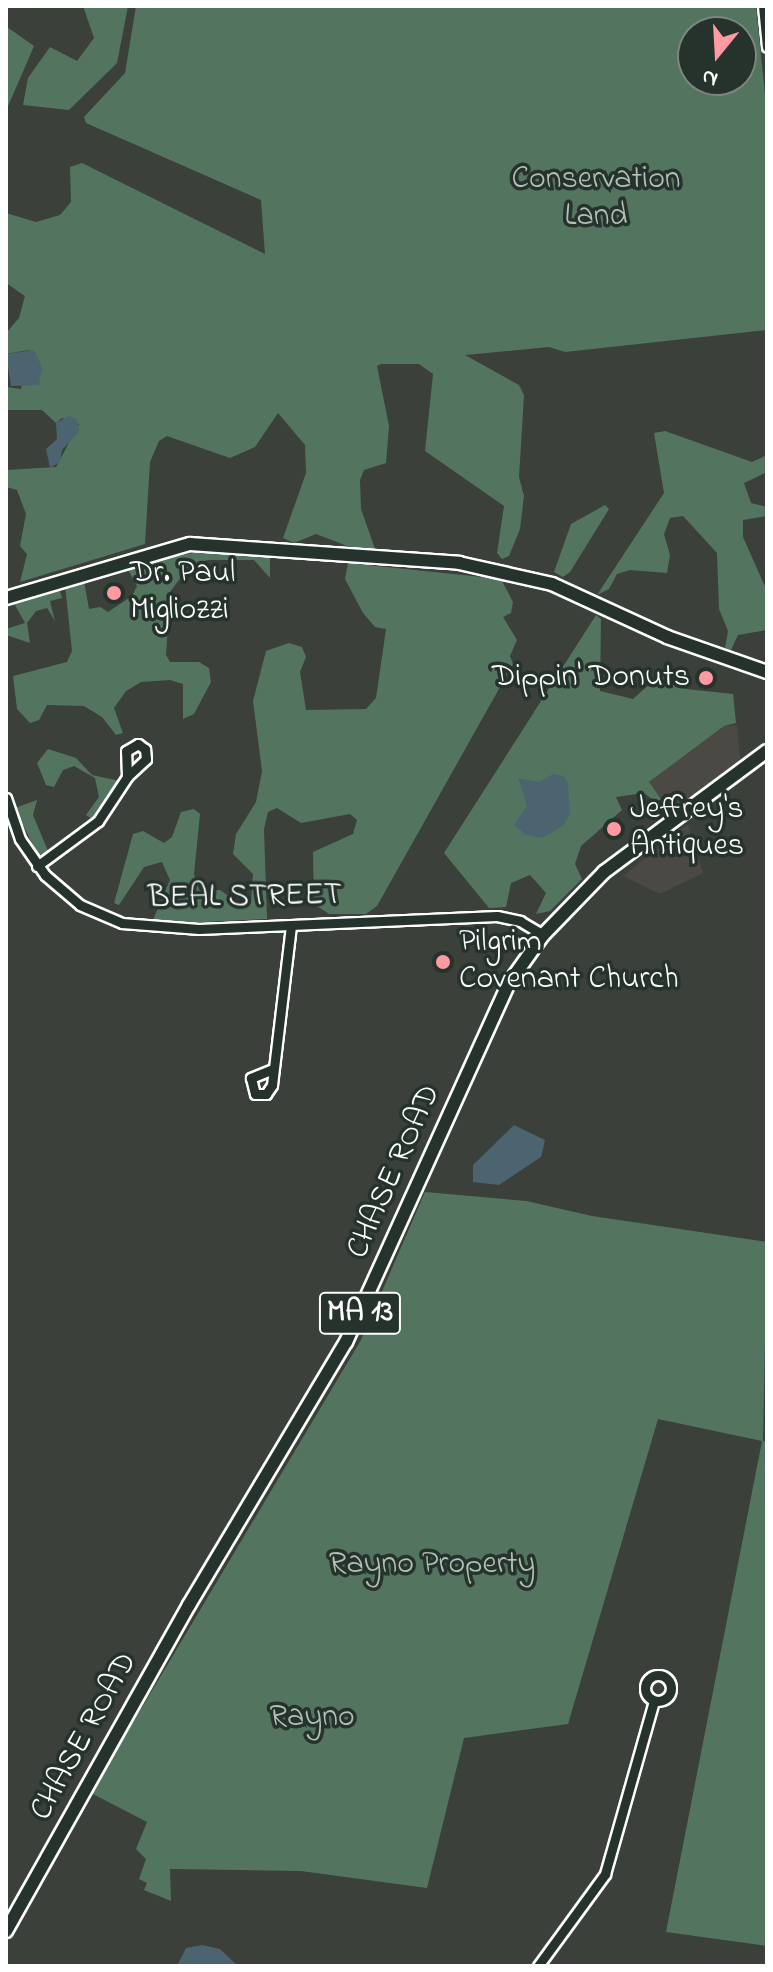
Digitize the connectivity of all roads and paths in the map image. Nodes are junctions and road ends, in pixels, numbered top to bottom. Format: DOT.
graph roads {
  1 [pos="764,9"];
  2 [pos="767,47"];
  3 [pos="6,598"];
  4 [pos="767,672"];
  5 [pos="767,751"];
  6 [pos="127,777"];
  7 [pos="6,798"];
  8 [pos="37,866"];
  9 [pos="291,925"];
  10 [pos="543,935"];
  11 [pos="273,1069"];
  12 [pos="654,1701"];
  13 [pos="6,1931"];
  14 [pos="538,1966"];
  1 -- 2 [label="street"];
  3 -- 4 [label="main road"];
  5 -- 10 [label="main road, CHASE ROAD / MA 13"];
  6 -- 8 [label="street"];
  7 -- 8 [label="street, BEAL STREET"];
  8 -- 9 [label="street, BEAL STREET"];
  9 -- 10 [label="street, BEAL STREET"];
  9 -- 11 [label="street"];
  10 -- 13 [label="main road, CHASE ROAD / MA 13"];
  12 -- 14 [label="street"];
}
